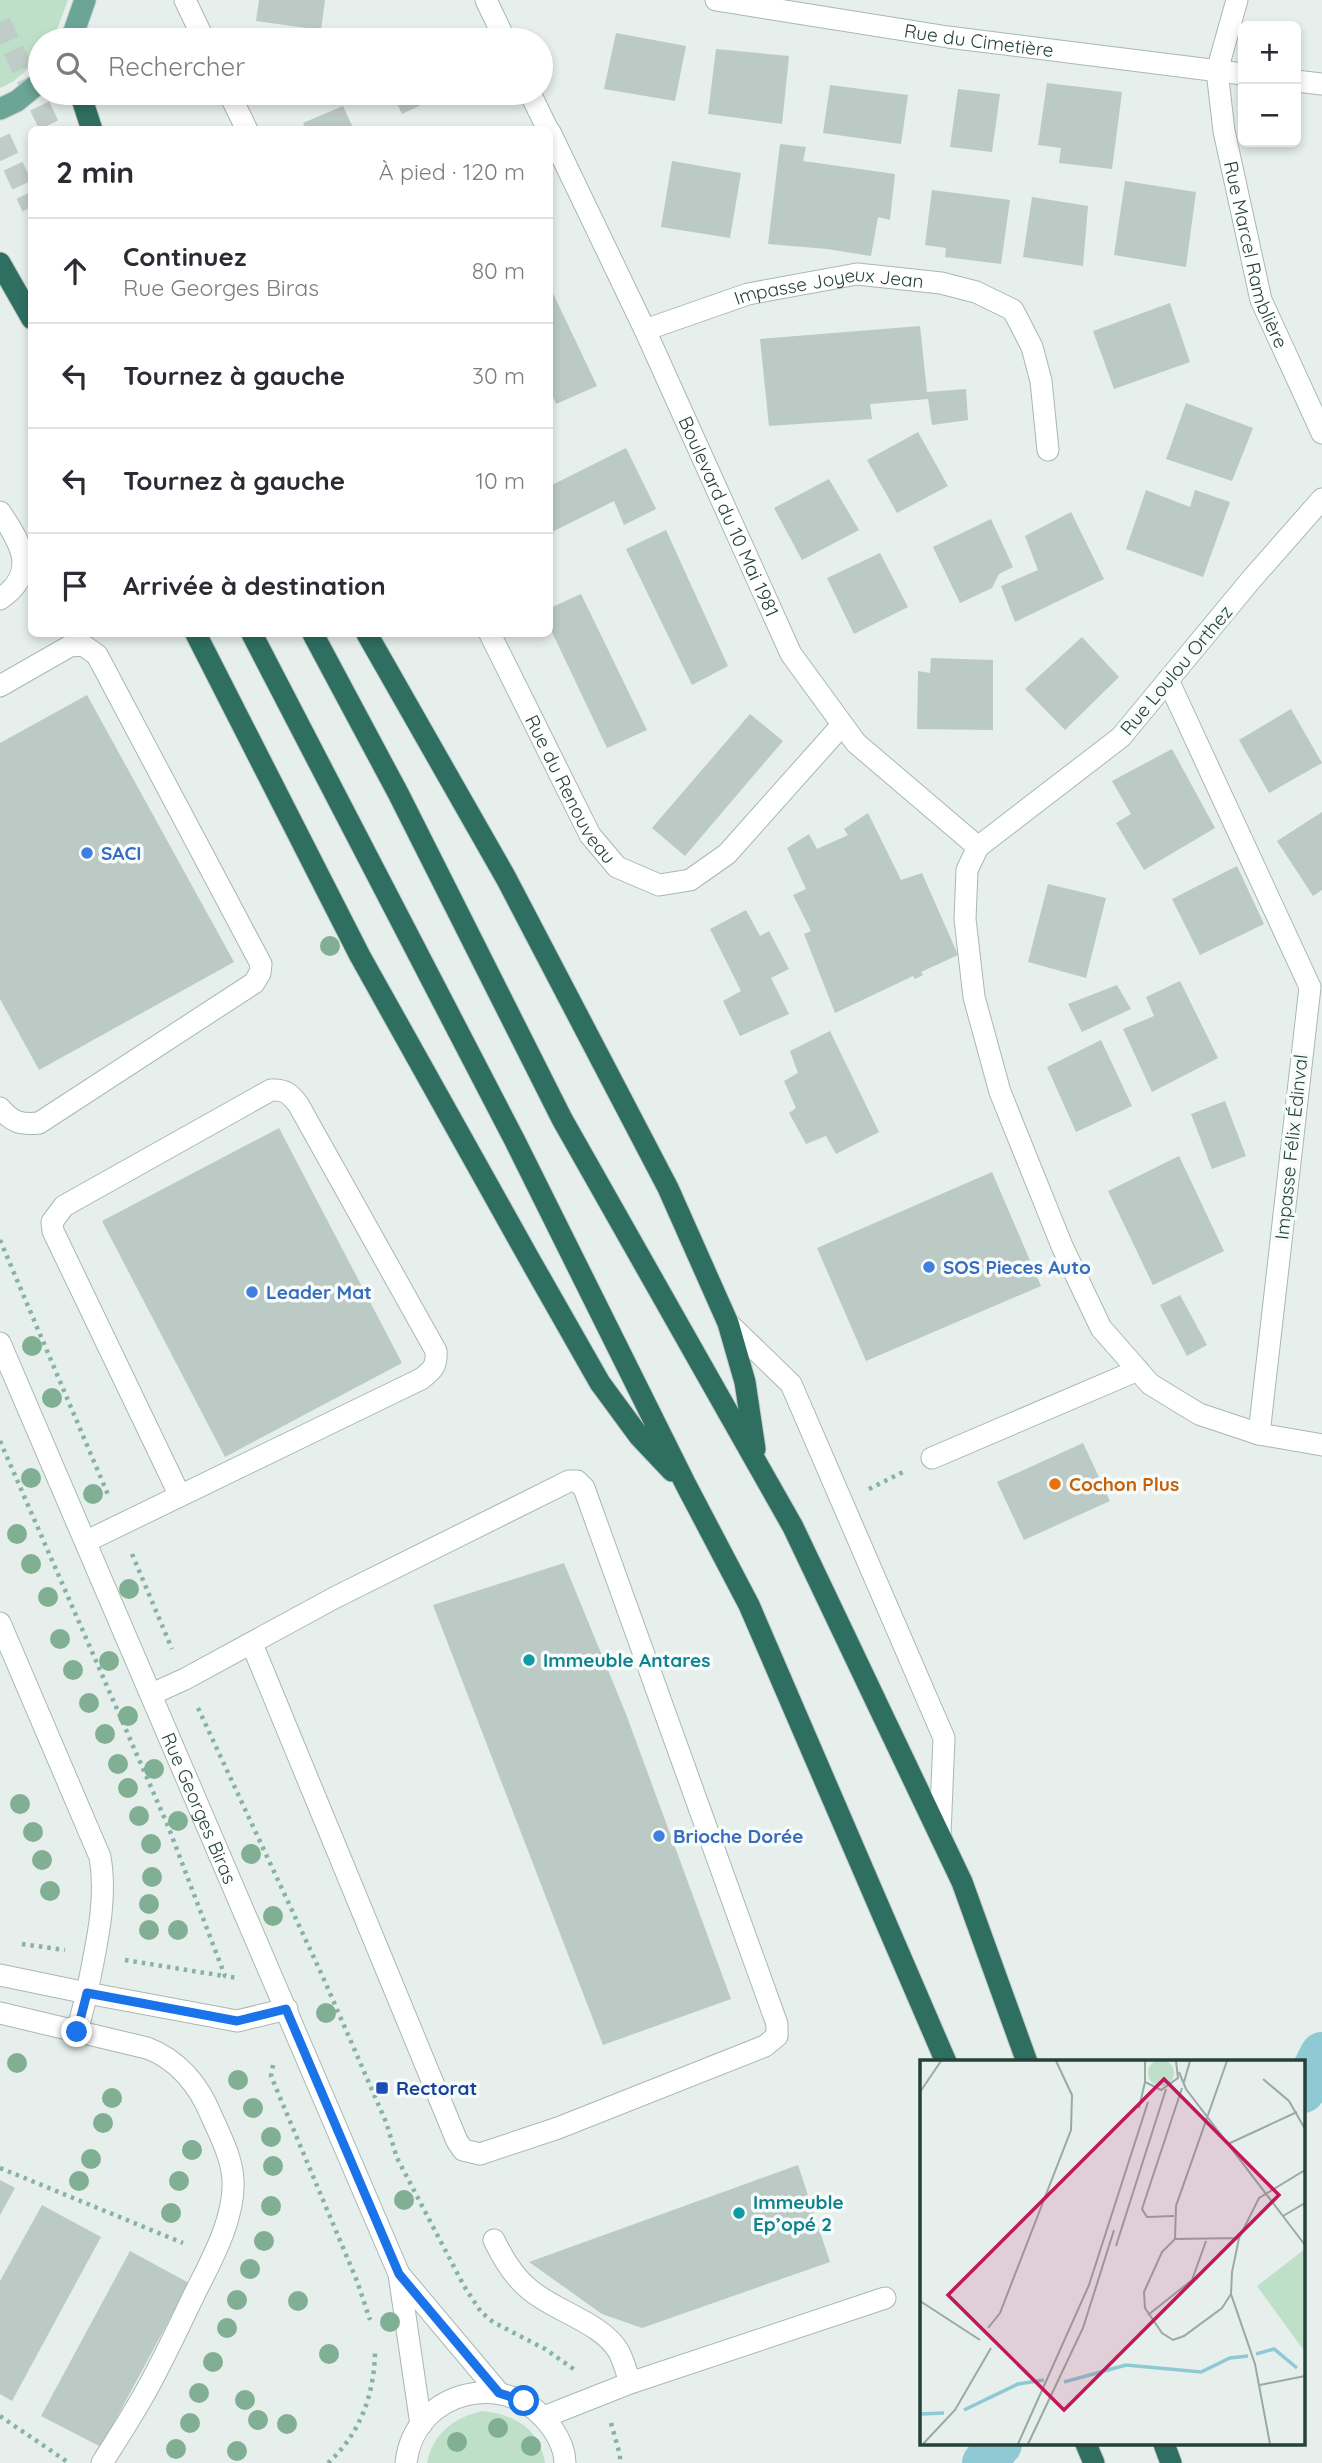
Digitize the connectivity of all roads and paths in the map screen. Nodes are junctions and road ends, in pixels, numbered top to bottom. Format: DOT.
graph roads {
  1 [pos="85,0"];
  2 [pos="185,0"];
  3 [pos="486,0"];
  4 [pos="716,0"];
  5 [pos="1237,0"];
  6 [pos="740,2"];
  7 [pos="75,28"];
  8 [pos="198,28"];
  9 [pos="499,28"];
  10 [pos="1217,71"];
  11 [pos="1238,73"];
  12 [pos="1301,82"];
  13 [pos="1322,85"];
  14 [pos="28,92"];
  15 [pos="84,105"];
  16 [pos="235,105"];
  17 [pos="536,105"];
  18 [pos="0,109"];
  19 [pos="91,126"];
  20 [pos="245,126"];
  21 [pos="546,126"];
  22 [pos="553,139"];
  23 [pos="0,263"];
  24 [pos="28,312"];
  25 [pos="645,330"];
  26 [pos="1322,433"];
  27 [pos="1048,450"];
  28 [pos="1322,499"];
  29 [pos="0,512"];
  30 [pos="0,599"];
  31 [pos="198,637"];
  32 [pos="253,637"];
  33 [pos="315,637"];
  34 [pos="369,637"];
  35 [pos="491,637"];
  36 [pos="1168,680"];
  37 [pos="0,686"];
  38 [pos="842,725"];
  39 [pos="978,846"];
  40 [pos="0,1108"];
  41 [pos="0,1240"];
  42 [pos="728,1323"];
  43 [pos="0,1343"];
  44 [pos="1138,1370"];
  45 [pos="1259,1434"];
  46 [pos="0,1441"];
  47 [pos="1322,1445"];
  48 [pos="932,1458"];
  49 [pos="757,1461"];
  50 [pos="686,1485"];
  51 [pos="180,1496"];
  52 [pos="120,1525"];
  53 [pos="86,1541"];
  54 [pos="0,1623"];
  55 [pos="252,1644"];
  56 [pos="185,1679"];
  57 [pos="152,1694"];
  58 [pos="940,1835"];
  59 [pos="0,1975"];
  60 [pos="87,1993"];
  61 [pos="286,2009"];
  62 [pos="0,2013"];
  63 [pos="262,2015"];
  64 [pos="77,2032"];
  65 [pos="945,2060"];
  66 [pos="1026,2060"];
  67 [pos="0,2168"];
  68 [pos="494,2240"];
  69 [pos="213,2255"];
  70 [pos="399,2274"];
  71 [pos="884,2298"];
  72 [pos="371,2328"];
  73 [pos="373,2340"];
  74 [pos="630,2383"];
  75 [pos="499,2393"];
  76 [pos="600,2396"];
  77 [pos="0,2416"];
  78 [pos="544,2417"];
  79 [pos="421,2425"];
  80 [pos="1087,2446"];
  81 [pos="1165,2446"];
  82 [pos="404,2462"];
  83 [pos="69,2463"];
  84 [pos="102,2463"];
  85 [pos="328,2463"];
  86 [pos="565,2463"];
  87 [pos="620,2463"];
  88 [pos="1094,2463"];
  89 [pos="1171,2463"];
  1 -- 7 [label="main road"];
  2 -- 8 [label="street"];
  3 -- 9 [label="street"];
  4 -- 6 [label="street, Rue du Cimetière"];
  5 -- 10 [label="street"];
  6 -- 10 [label="street, Rue du Cimetière"];
  10 -- 11 [label="street, Rue du Cimetière"];
  10 -- 26 [label="street, Rue Marcel Ramblière"];
  12 -- 13 [label="street"];
  14 -- 18 [label="main road"];
  15 -- 19 [label="highway"];
  16 -- 20 [label="street"];
  17 -- 21 [label="street, Boulevard du 10 Mai 1981"];
  22 -- 25 [label="street, Boulevard du 10 Mai 1981"];
  23 -- 24 [label="highway"];
  25 -- 27 [label="street, Impasse Joyeux Jean"];
  25 -- 38 [label="street, Boulevard du 10 Mai 1981"];
  28 -- 36 [label="street, Rue Loulou Orthez"];
  29 -- 30 [label="street"];
  31 -- 50 [label="highway"];
  32 -- 50 [label="highway"];
  33 -- 49 [label="highway"];
  34 -- 42 [label="highway"];
  35 -- 38 [label="street, Rue du Renouveau"];
  36 -- 39 [label="street, Rue Loulou Orthez"];
  36 -- 45 [label="street, Impasse Félix Édinval"];
  37 -- 40 [label="street"];
  38 -- 39 [label="street, Boulevard du 10 Mai 1981"];
  39 -- 44 [label="street"];
  41 -- 52 [label="path"];
  42 -- 49 [label="highway"];
  42 -- 58 [label="street"];
  43 -- 53 [label="street, Rue Georges Biras"];
  44 -- 45 [label="street"];
  44 -- 48 [label="street"];
  45 -- 47 [label="street"];
  46 -- 63 [label="path"];
  49 -- 58 [label="highway"];
  50 -- 65 [label="highway"];
  51 -- 51 [label="street"];
  51 -- 52 [label="street"];
  52 -- 53 [label="street"];
  52 -- 56 [label="path"];
  53 -- 57 [label="street, Rue Georges Biras"];
  54 -- 60 [label="street"];
  55 -- 55 [label="street"];
  55 -- 56 [label="street"];
  56 -- 57 [label="street"];
  56 -- 76 [label="path"];
  57 -- 61 [label="street, Rue Georges Biras"];
  58 -- 66 [label="highway"];
  59 -- 60 [label="street"];
  60 -- 63 [label="street"];
  60 -- 64 [label="street"];
  61 -- 63 [label="street"];
  61 -- 70 [label="street, Rue Georges Biras"];
  62 -- 64 [label="street"];
  63 -- 72 [label="path"];
  64 -- 69 [label="street"];
  67 -- 69 [label="path"];
  68 -- 74 [label="street"];
  69 -- 84 [label="street"];
  70 -- 75 [label="street, Rue Georges Biras"];
  70 -- 79 [label="street, Rue Georges Biras"];
  71 -- 74 [label="street"];
  73 -- 85 [label="path"];
  74 -- 76 [label="street"];
  75 -- 78 [label="street"];
  75 -- 79 [label="street"];
  76 -- 78 [label="street"];
  76 -- 87 [label="path"];
  77 -- 83 [label="path"];
  78 -- 86 [label="street"];
  79 -- 82 [label="street"];
  80 -- 88 [label="highway"];
  81 -- 89 [label="highway"];
}
